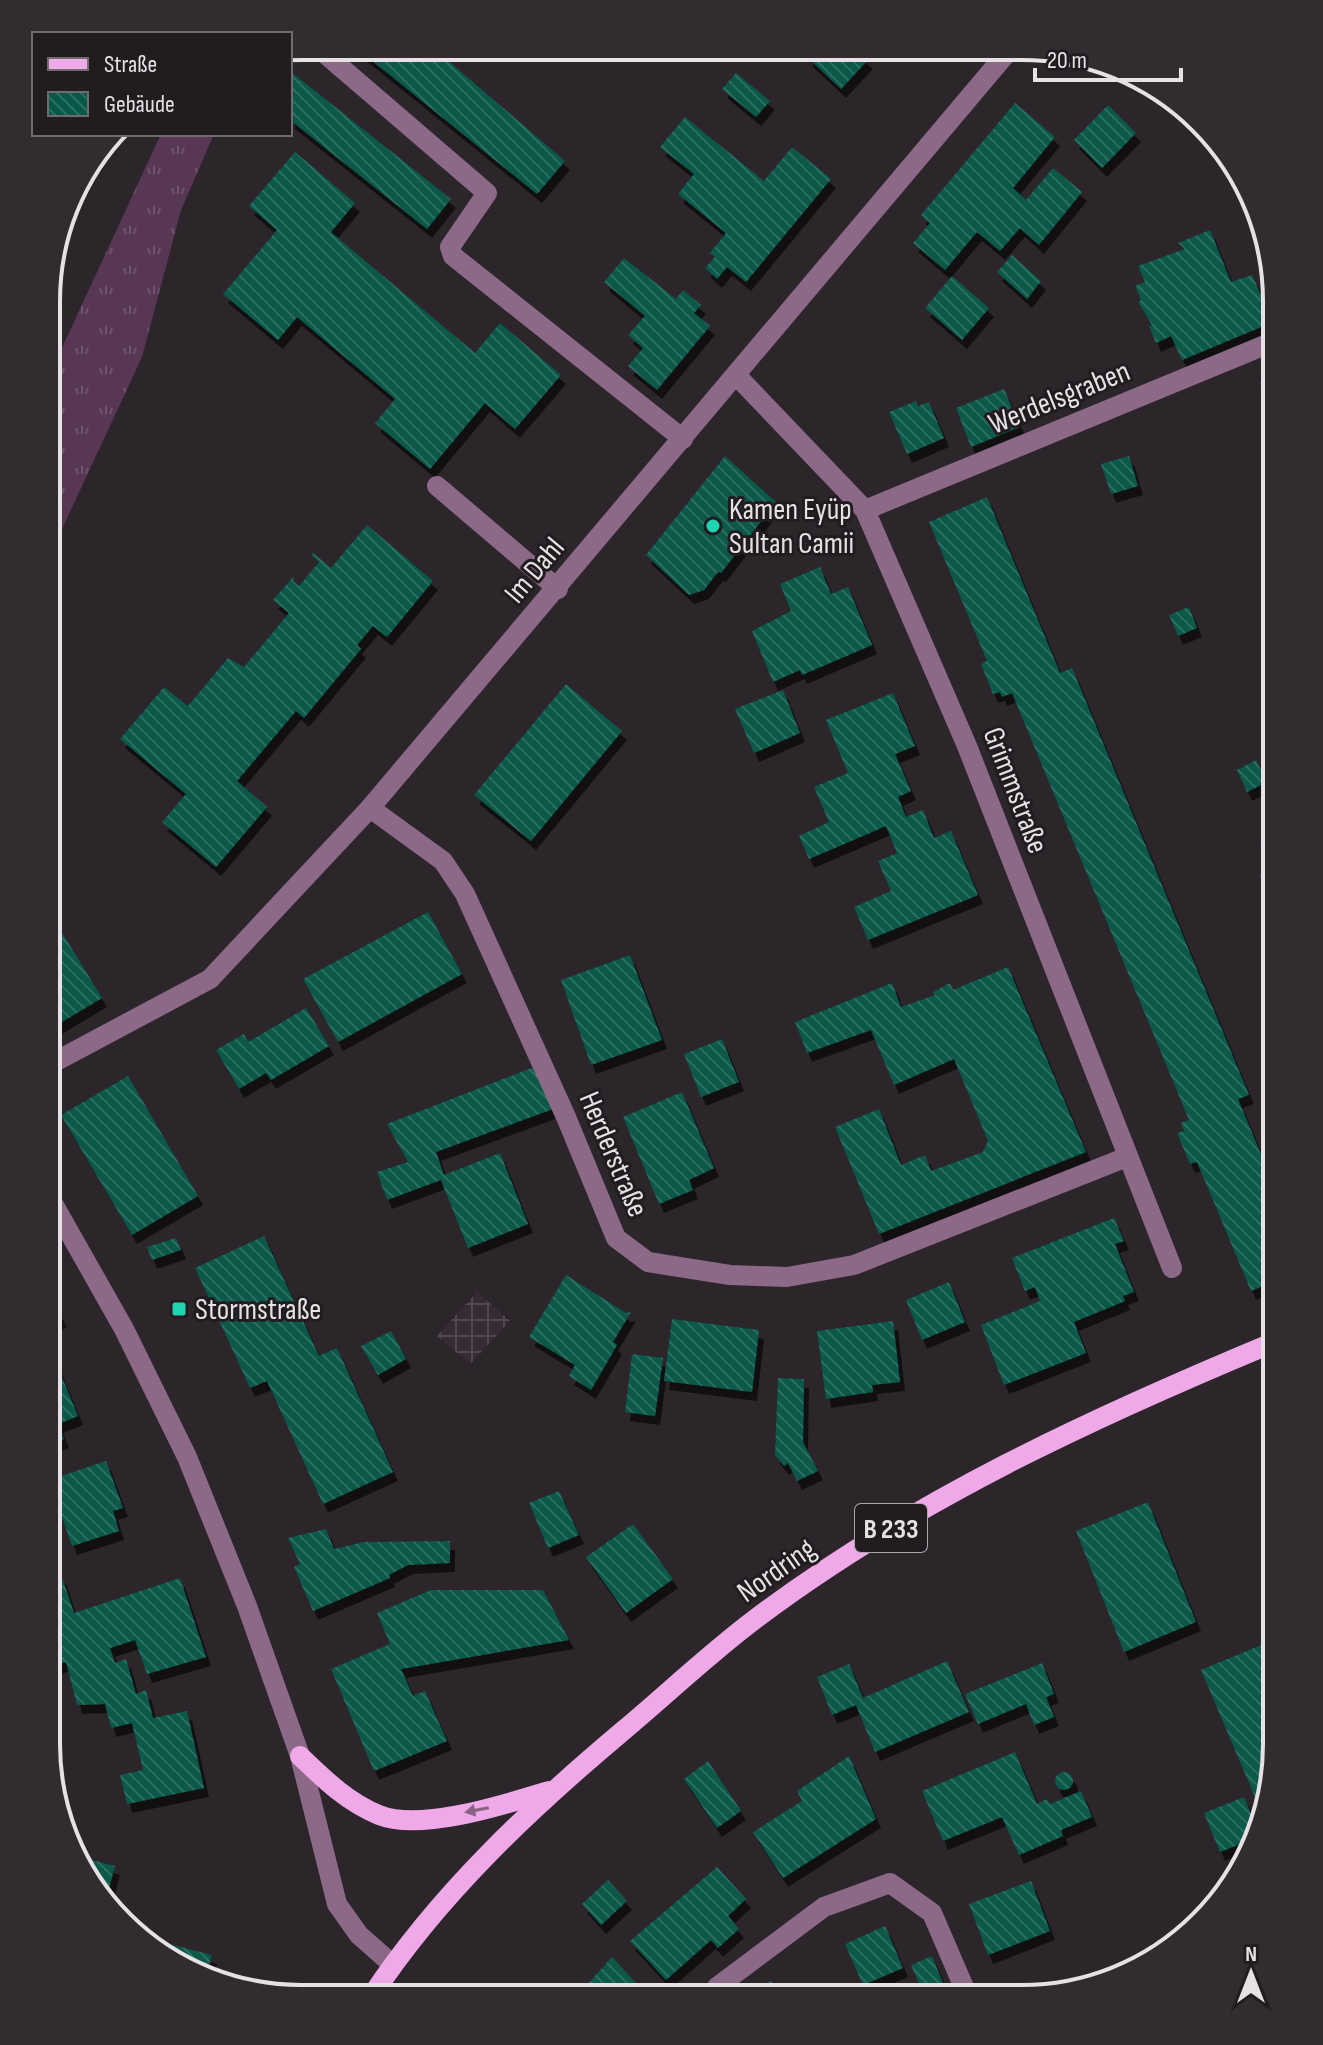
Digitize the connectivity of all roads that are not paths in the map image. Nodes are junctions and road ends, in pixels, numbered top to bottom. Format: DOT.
graph roads {
  1 [pos="332,60"];
  2 [pos="1001,60"];
  3 [pos="1263,346"];
  4 [pos="736,375"];
  5 [pos="683,439"];
  6 [pos="437,486"];
  7 [pos="865,510"];
  8 [pos="558,589"];
  9 [pos="370,808"];
  10 [pos="60,1059"];
  11 [pos="1127,1157"];
  12 [pos="60,1216"];
  13 [pos="1172,1268"];
  14 [pos="1262,1347"];
  15 [pos="300,1756"];
  16 [pos="553,1790"];
  17 [pos="393,1965"];
  18 [pos="379,1985"];
  19 [pos="720,1985"];
  20 [pos="963,1985"];
  1 -- 5 [label="street"];
  2 -- 4 [label="street, Im Dahl"];
  3 -- 7 [label="street, Werdelsgraben"];
  4 -- 5 [label="street, Im Dahl"];
  4 -- 7 [label="street, Grimmstraße"];
  5 -- 8 [label="street, Im Dahl"];
  6 -- 8 [label="street"];
  7 -- 11 [label="street, Grimmstraße"];
  8 -- 9 [label="street, Im Dahl"];
  9 -- 10 [label="street, Im Dahl"];
  9 -- 11 [label="street, Herderstraße"];
  11 -- 13 [label="street, Grimmstraße"];
  12 -- 15 [label="street"];
  14 -- 16 [label="main road, Nordring / B 233"];
  16 -- 15 [label="main road, B 233, one-way"];
  15 -- 17 [label="street"];
  16 -- 17 [label="main road, Nordring / B 233"];
  17 -- 18 [label="main road, B 233"];
  19 -- 20 [label="street"];
}
